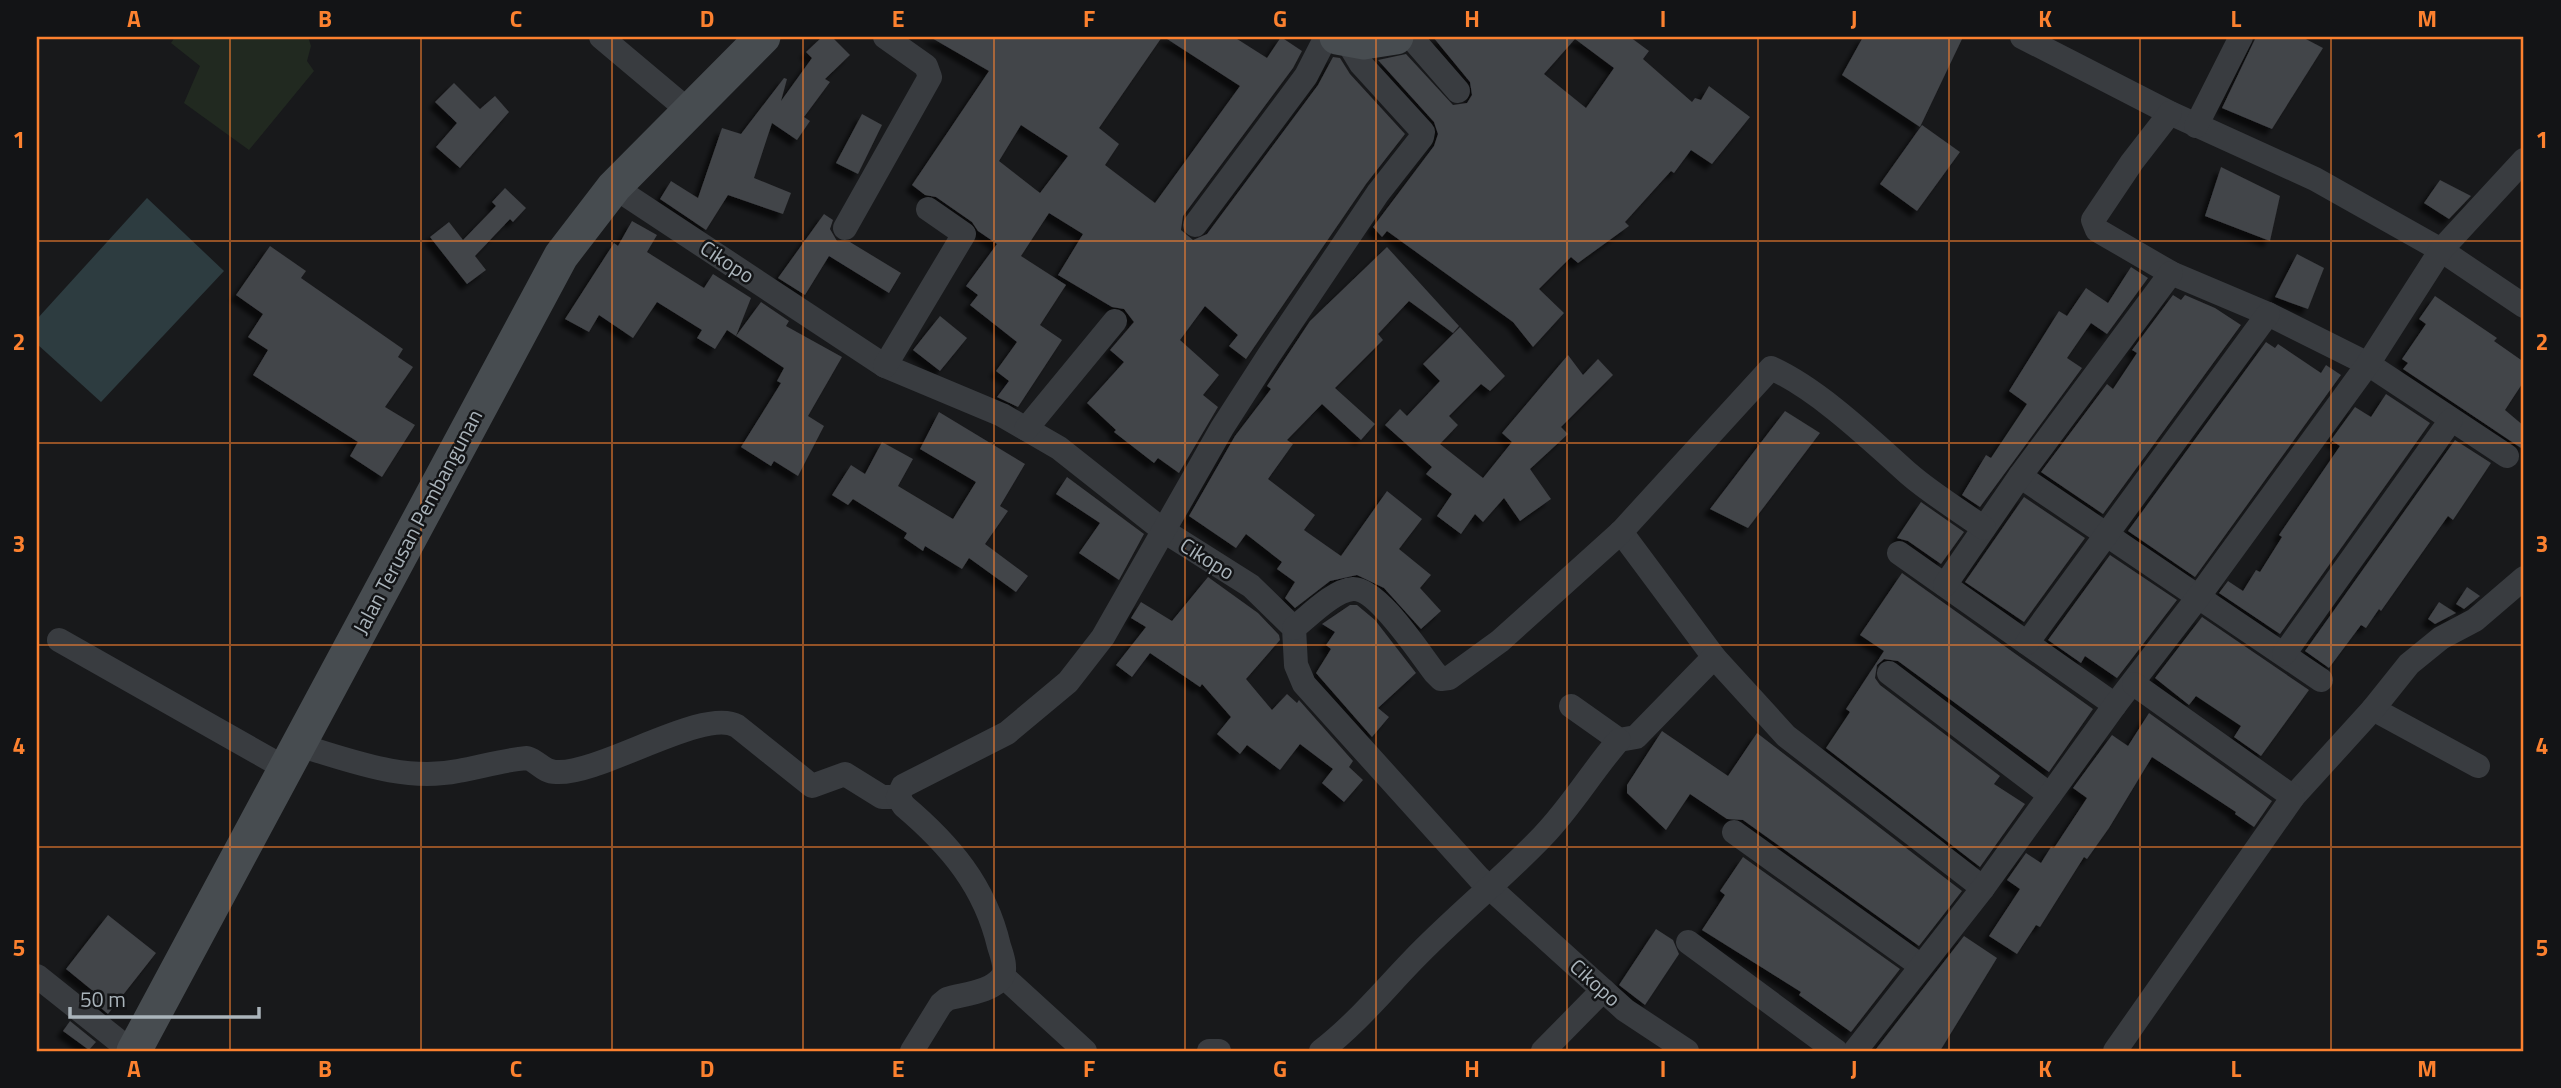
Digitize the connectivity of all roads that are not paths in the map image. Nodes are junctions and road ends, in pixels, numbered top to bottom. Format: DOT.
graph roads {
  1 [pos="601,37"];
  2 [pos="763,37"];
  3 [pos="885,37"];
  4 [pos="1396,37"];
  5 [pos="1412,37"];
  6 [pos="2022,37"];
  7 [pos="2241,37"];
  8 [pos="1337,38"];
  9 [pos="1458,91"];
  10 [pos="689,111"];
  11 [pos="2170,113"];
  12 [pos="2196,126"];
  13 [pos="2524,160"];
  14 [pos="614,187"];
  15 [pos="928,209"];
  16 [pos="1195,225"];
  17 [pos="845,228"];
  18 [pos="2441,250"];
  19 [pos="2171,273"];
  20 [pos="2524,306"];
  21 [pos="2268,314"];
  22 [pos="1115,321"];
  23 [pos="2368,364"];
  24 [pos="885,366"];
  25 [pos="2451,419"];
  26 [pos="1026,429"];
  27 [pos="2507,456"];
  28 [pos="2020,476"];
  29 [pos="1984,528"];
  30 [pos="1164,531"];
  31 [pos="1621,532"];
  32 [pos="2108,537"];
  33 [pos="1899,553"];
  34 [pos="2524,578"];
  35 [pos="1945,585"];
  36 [pos="2199,596"];
  37 [pos="1294,628"];
  38 [pos="59,640"];
  39 [pos="2027,643"];
  40 [pos="2284,654"];
  41 [pos="1714,657"];
  42 [pos="1889,673"];
  43 [pos="2321,680"];
  44 [pos="2134,684"];
  45 [pos="2115,705"];
  46 [pos="1571,706"];
  47 [pos="2373,709"];
  48 [pos="1619,740"];
  49 [pos="292,756"];
  50 [pos="2478,766"];
  51 [pos="2050,795"];
  52 [pos="898,797"];
  53 [pos="2293,797"];
  54 [pos="1734,832"];
  55 [pos="1488,886"];
  56 [pos="1983,888"];
  57 [pos="1688,942"];
  58 [pos="1921,966"];
  59 [pos="37,976"];
  60 [pos="1003,976"];
  61 [pos="1603,990"];
  62 [pos="132,1051"];
  63 [pos="912,1051"];
  64 [pos="1085,1051"];
  65 [pos="1209,1051"];
  66 [pos="1219,1051"];
  67 [pos="1321,1051"];
  68 [pos="1543,1051"];
  69 [pos="1687,1051"];
  70 [pos="1836,1051"];
  71 [pos="1855,1051"];
  72 [pos="2115,1051"];
  1 -- 10 [label="street"];
  2 -- 10 [label="street, Jalan Terusan Pembangunan"];
  3 -- 17 [label="street"];
  4 -- 8 [label="street"];
  5 -- 9 [label="street"];
  6 -- 11 [label="street"];
  7 -- 12 [label="street"];
  8 -- 16 [label="street"];
  8 -- 30 [label="street"];
  10 -- 14 [label="street, Jalan Terusan Pembangunan"];
  11 -- 12 [label="street"];
  11 -- 19 [label="street"];
  12 -- 18 [label="street"];
  13 -- 18 [label="street"];
  14 -- 24 [label="street, Cikopo"];
  14 -- 49 [label="street, Jalan Terusan Pembangunan"];
  15 -- 24 [label="street"];
  18 -- 20 [label="street"];
  18 -- 23 [label="street"];
  19 -- 21 [label="street"];
  19 -- 28 [label="street"];
  21 -- 23 [label="street"];
  21 -- 32 [label="street"];
  22 -- 26 [label="street"];
  23 -- 25 [label="street"];
  23 -- 36 [label="street"];
  24 -- 26 [label="street, Cikopo"];
  25 -- 27 [label="street"];
  25 -- 40 [label="street"];
  26 -- 30 [label="street, Cikopo"];
  28 -- 29 [label="street"];
  28 -- 32 [label="street"];
  29 -- 31 [label="street"];
  29 -- 35 [label="street"];
  30 -- 37 [label="street, Cikopo"];
  30 -- 52 [label="street"];
  31 -- 37 [label="street"];
  31 -- 41 [label="street"];
  32 -- 36 [label="street"];
  32 -- 39 [label="street"];
  33 -- 35 [label="street"];
  34 -- 47 [label="street"];
  35 -- 39 [label="street"];
  36 -- 40 [label="street"];
  36 -- 44 [label="street"];
  37 -- 55 [label="street, Cikopo"];
  38 -- 49 [label="street"];
  39 -- 45 [label="street"];
  40 -- 43 [label="street"];
  41 -- 48 [label="street"];
  41 -- 56 [label="street"];
  42 -- 51 [label="street"];
  44 -- 45 [label="street"];
  44 -- 53 [label="street"];
  45 -- 51 [label="street"];
  46 -- 48 [label="street"];
  47 -- 50 [label="street"];
  47 -- 53 [label="street"];
  48 -- 55 [label="street"];
  49 -- 52 [label="street"];
  49 -- 62 [label="street, Jalan Terusan Pembangunan"];
  51 -- 56 [label="street"];
  52 -- 60 [label="street"];
  53 -- 72 [label="street"];
  54 -- 58 [label="street"];
  55 -- 61 [label="street, Cikopo"];
  55 -- 67 [label="street"];
  56 -- 58 [label="street"];
  57 -- 70 [label="street"];
  58 -- 71 [label="street"];
  59 -- 62 [label="street"];
  60 -- 63 [label="street"];
  60 -- 64 [label="street"];
  61 -- 68 [label="street"];
  61 -- 69 [label="street, Cikopo"];
  65 -- 66 [label="street"];
}
